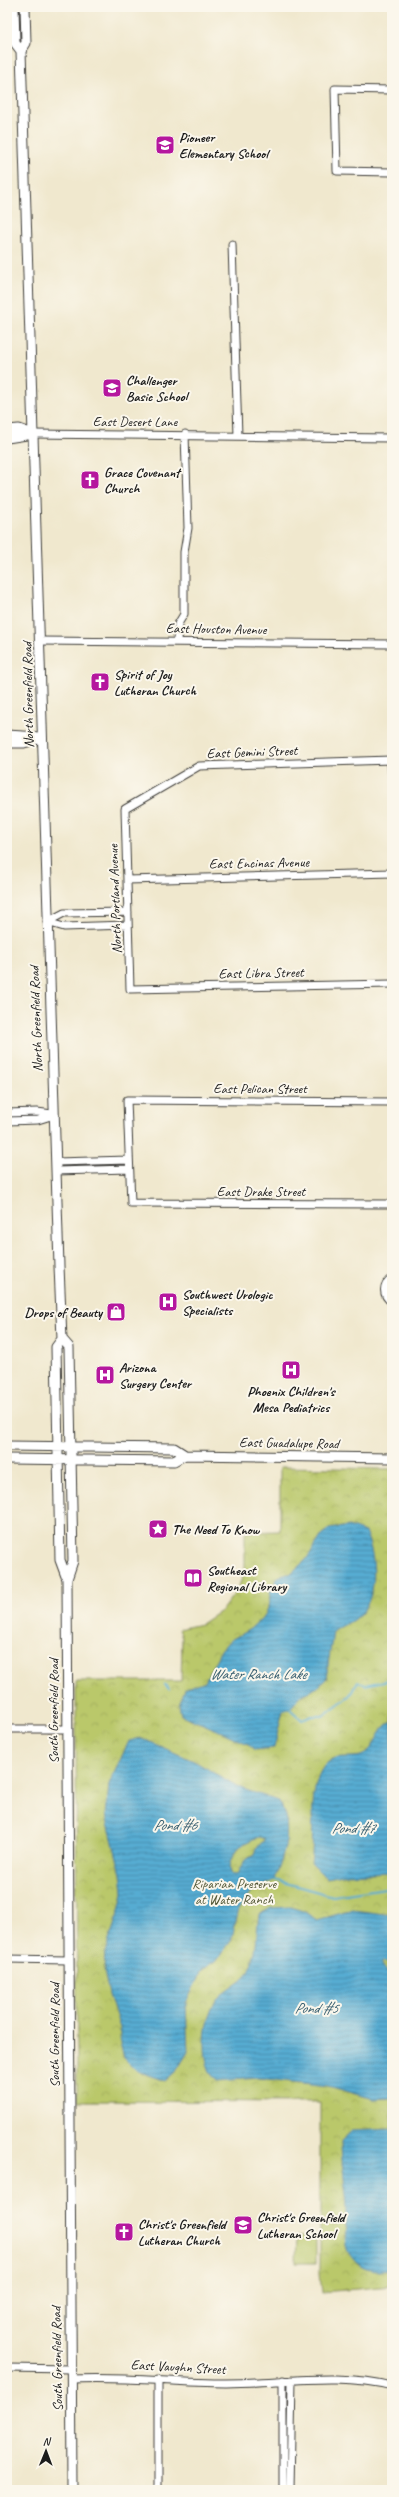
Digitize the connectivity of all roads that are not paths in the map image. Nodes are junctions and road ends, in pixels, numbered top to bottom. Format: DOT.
graph roads {
  1 [pos="14,7"];
  2 [pos="25,7"];
  3 [pos="21,51"];
  4 [pos="392,90"];
  5 [pos="392,172"];
  6 [pos="232,244"];
  7 [pos="7,430"];
  8 [pos="33,434"];
  9 [pos="185,434"];
  10 [pos="238,436"];
  11 [pos="7,438"];
  12 [pos="392,438"];
  13 [pos="40,641"];
  14 [pos="177,641"];
  15 [pos="392,644"];
  16 [pos="7,735"];
  17 [pos="42,738"];
  18 [pos="7,743"];
  19 [pos="392,790"];
  20 [pos="125,809"];
  21 [pos="392,873"];
  22 [pos="127,880"];
  23 [pos="128,912"];
  24 [pos="47,922"];
  25 [pos="128,925"];
  26 [pos="392,984"];
  27 [pos="130,989"];
  28 [pos="392,1102"];
  29 [pos="7,1113"];
  30 [pos="54,1115"];
  31 [pos="7,1121"];
  32 [pos="129,1160"];
  33 [pos="56,1167"];
  34 [pos="130,1169"];
  35 [pos="392,1204"];
  36 [pos="392,1278"];
  37 [pos="392,1302"];
  38 [pos="62,1339"];
  39 [pos="7,1446"];
  40 [pos="59,1453"];
  41 [pos="72,1453"];
  42 [pos="185,1455"];
  43 [pos="392,1458"];
  44 [pos="7,1459"];
  45 [pos="66,1579"];
  46 [pos="7,1729"];
  47 [pos="67,1729"];
  48 [pos="7,1959"];
  49 [pos="68,1960"];
  50 [pos="7,2368"];
  51 [pos="71,2369"];
  52 [pos="71,2379"];
  53 [pos="158,2379"];
  54 [pos="283,2380"];
  55 [pos="292,2380"];
  56 [pos="392,2386"];
  57 [pos="283,2442"];
  58 [pos="291,2442"];
  59 [pos="72,2490"];
  60 [pos="158,2490"];
  61 [pos="282,2490"];
  62 [pos="290,2490"];
  1 -- 3 [label="main road, North Greenfield Road"];
  2 -- 3 [label="main road, North Greenfield Road"];
  3 -- 8 [label="main road, North Greenfield Road"];
  4 -- 5 [label="street"];
  6 -- 10 [label="street"];
  7 -- 8 [label="main road"];
  8 -- 9 [label="street, East Desert Lane"];
  8 -- 11 [label="main road"];
  8 -- 13 [label="main road, North Greenfield Road"];
  9 -- 10 [label="street, East Desert Lane"];
  9 -- 14 [label="street"];
  10 -- 12 [label="street, East Desert Lane"];
  13 -- 14 [label="street, East Houston Avenue"];
  13 -- 17 [label="main road, North Greenfield Road"];
  14 -- 15 [label="street, East Houston Avenue"];
  16 -- 17 [label="main road"];
  17 -- 18 [label="main road"];
  17 -- 24 [label="main road, North Greenfield Road"];
  19 -- 20 [label="street, East Gemini Street"];
  20 -- 22 [label="street, North Portland Avenue"];
  21 -- 22 [label="street, East Encinas Avenue"];
  22 -- 23 [label="street, North Portland Avenue"];
  23 -- 24 [label="street"];
  23 -- 25 [label="street, North Portland Avenue"];
  24 -- 25 [label="street"];
  24 -- 30 [label="main road, North Greenfield Road"];
  25 -- 27 [label="street, North Portland Avenue"];
  26 -- 27 [label="street, East Libra Street"];
  28 -- 32 [label="street, East Pelican Street"];
  29 -- 30 [label="street"];
  30 -- 31 [label="street"];
  30 -- 33 [label="main road, North Greenfield Road"];
  32 -- 33 [label="street"];
  32 -- 34 [label="street"];
  33 -- 34 [label="street"];
  33 -- 38 [label="main road, North Greenfield Road"];
  34 -- 35 [label="street, East Drake Street"];
  36 -- 37 [label="street"];
  38 -- 40 [label="main road, North Greenfield Road"];
  38 -- 41 [label="main road, North Greenfield Road"];
  39 -- 40 [label="main road, East Guadalupe Road"];
  40 -- 41 [label="main road, East Guadalupe Road"];
  40 -- 41 [label="main road, East Guadalupe Road"];
  40 -- 44 [label="main road, East Guadalupe Road"];
  40 -- 45 [label="main road"];
  41 -- 42 [label="main road, East Guadalupe Road"];
  41 -- 42 [label="main road, East Guadalupe Road"];
  41 -- 45 [label="main road, South Greenfield Road"];
  42 -- 43 [label="main road, East Guadalupe Road"];
  45 -- 47 [label="main road, South Greenfield Road"];
  46 -- 47 [label="street"];
  47 -- 49 [label="main road, South Greenfield Road"];
  48 -- 49 [label="street"];
  49 -- 51 [label="main road, South Greenfield Road"];
  50 -- 51 [label="street"];
  51 -- 52 [label="main road, South Greenfield Road"];
  52 -- 53 [label="street, East Vaughn Street"];
  52 -- 59 [label="main road, South Greenfield Road"];
  53 -- 54 [label="street, East Vaughn Street"];
  53 -- 60 [label="street"];
  54 -- 55 [label="street, East Vaughn Street"];
  54 -- 57 [label="street"];
  55 -- 56 [label="street, East Vaughn Street"];
  55 -- 58 [label="street"];
  57 -- 58 [label="street"];
  57 -- 61 [label="street"];
  58 -- 62 [label="street"];
}
